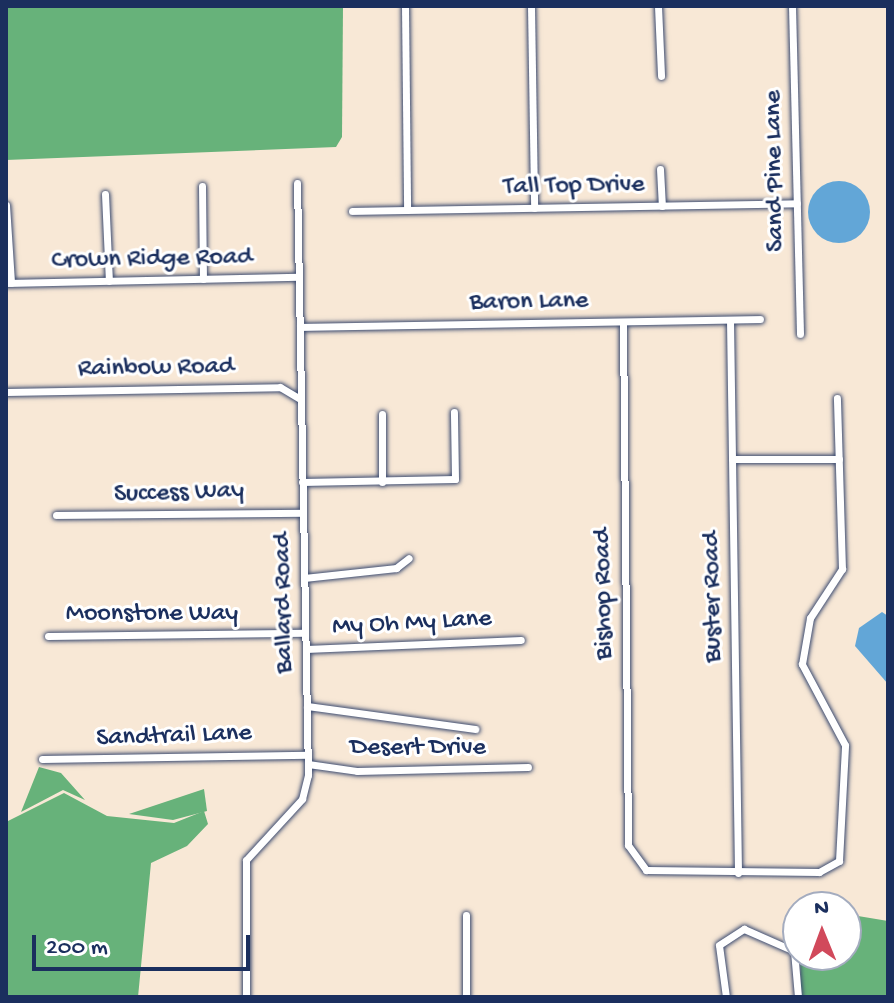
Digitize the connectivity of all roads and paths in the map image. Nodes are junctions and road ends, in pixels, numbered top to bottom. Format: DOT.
graph roads {
  1 [pos="405,6"];
  2 [pos="531,6"];
  3 [pos="658,6"];
  4 [pos="792,6"];
  5 [pos="661,76"];
  6 [pos="660,169"];
  7 [pos="297,183"];
  8 [pos="202,186"];
  9 [pos="105,194"];
  10 [pos="797,203"];
  11 [pos="7,206"];
  12 [pos="662,206"];
  13 [pos="534,208"];
  14 [pos="407,210"];
  15 [pos="352,211"];
  16 [pos="299,277"];
  17 [pos="203,279"];
  18 [pos="109,281"];
  19 [pos="8,283"];
  20 [pos="760,319"];
  21 [pos="730,320"];
  22 [pos="623,322"];
  23 [pos="300,327"];
  24 [pos="800,334"];
  25 [pos="6,392"];
  26 [pos="837,398"];
  27 [pos="301,401"];
  28 [pos="454,412"];
  29 [pos="382,414"];
  30 [pos="732,459"];
  31 [pos="839,459"];
  32 [pos="302,482"];
  33 [pos="382,482"];
  34 [pos="303,513"];
  35 [pos="56,515"];
  36 [pos="409,558"];
  37 [pos="304,578"];
  38 [pos="305,633"];
  39 [pos="48,636"];
  40 [pos="521,640"];
  41 [pos="306,649"];
  42 [pos="307,706"];
  43 [pos="475,729"];
  44 [pos="42,759"];
  45 [pos="308,760"];
  46 [pos="528,767"];
  47 [pos="738,873"];
  48 [pos="466,915"];
  49 [pos="246,997"];
  50 [pos="466,997"];
  51 [pos="726,997"];
  52 [pos="798,997"];
  1 -- 14 [label="street"];
  2 -- 13 [label="street"];
  3 -- 5 [label="street"];
  4 -- 10 [label="street, Sand Pine Lane"];
  6 -- 12 [label="street"];
  7 -- 16 [label="street, Ballard Road"];
  8 -- 17 [label="street"];
  9 -- 18 [label="street"];
  10 -- 12 [label="street, Tall Top Drive"];
  10 -- 24 [label="street, Sand Pine Lane"];
  11 -- 19 [label="street"];
  12 -- 13 [label="street, Tall Top Drive"];
  13 -- 14 [label="street, Tall Top Drive"];
  14 -- 15 [label="street, Tall Top Drive"];
  16 -- 17 [label="street, Crown Ridge Road"];
  16 -- 23 [label="street, Ballard Road"];
  17 -- 18 [label="street, Crown Ridge Road"];
  18 -- 19 [label="street, Crown Ridge Road"];
  20 -- 21 [label="street, Baron Lane"];
  21 -- 22 [label="street, Baron Lane"];
  21 -- 30 [label="street, Buster Road"];
  22 -- 23 [label="street, Baron Lane"];
  22 -- 47 [label="street, Bishop Road"];
  23 -- 27 [label="street, Ballard Road"];
  25 -- 27 [label="street, Rainbow Road"];
  26 -- 31 [label="street"];
  27 -- 32 [label="street, Ballard Road"];
  28 -- 33 [label="street"];
  29 -- 33 [label="street"];
  30 -- 31 [label="street"];
  30 -- 47 [label="street, Buster Road"];
  31 -- 47 [label="street"];
  32 -- 33 [label="street"];
  32 -- 34 [label="street, Ballard Road"];
  34 -- 35 [label="street, Success Way"];
  34 -- 37 [label="street, Ballard Road"];
  36 -- 37 [label="street"];
  37 -- 38 [label="street, Ballard Road"];
  38 -- 39 [label="street, Moonstone Way"];
  38 -- 41 [label="street, Ballard Road"];
  40 -- 41 [label="street, My Oh My Lane"];
  41 -- 42 [label="street, Ballard Road"];
  42 -- 43 [label="street"];
  42 -- 45 [label="street, Ballard Road"];
  44 -- 45 [label="street, Sandtrail Lane"];
  45 -- 46 [label="street, Desert Drive"];
  45 -- 49 [label="street, Ballard Road"];
  48 -- 50 [label="street"];
  51 -- 52 [label="street"];
}
